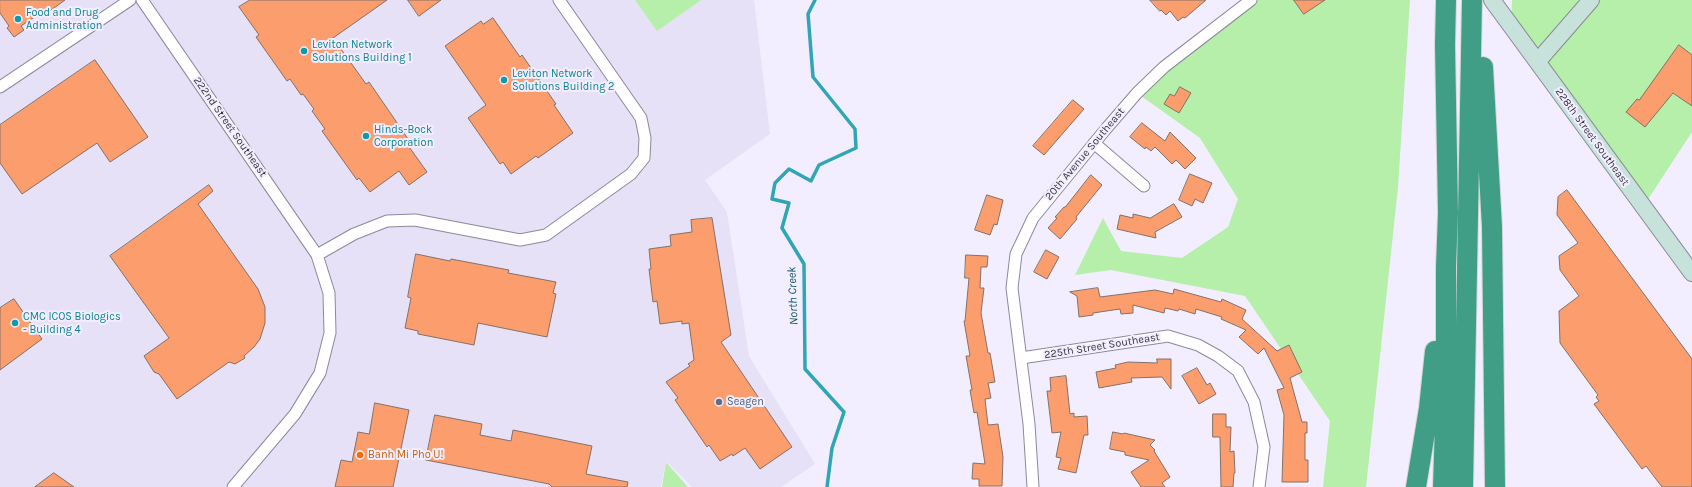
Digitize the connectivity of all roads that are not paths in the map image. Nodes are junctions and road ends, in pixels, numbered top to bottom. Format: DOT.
graph roads {
  1 [pos="130,0"];
  2 [pos="142,0"];
  3 [pos="559,0"];
  4 [pos="1251,0"];
  5 [pos="1472,0"];
  6 [pos="1483,0"];
  7 [pos="1492,0"];
  8 [pos="1591,0"];
  9 [pos="1443,5"];
  10 [pos="1476,52"];
  11 [pos="1538,61"];
  12 [pos="0,87"];
  13 [pos="1094,143"];
  14 [pos="1144,186"];
  15 [pos="317,255"];
  16 [pos="1692,273"];
  17 [pos="1435,351"];
  18 [pos="1021,358"];
  19 [pos="233,487"];
  20 [pos="1033,487"];
  21 [pos="1259,487"];
  22 [pos="1416,487"];
  23 [pos="1432,487"];
  24 [pos="1443,487"];
  25 [pos="1463,487"];
  26 [pos="1474,487"];
  27 [pos="1495,487"];
  1 -- 12 [label="street"];
  2 -- 15 [label="street, 222nd Street Southeast"];
  3 -- 15 [label="street"];
  4 -- 13 [label="street, 20th Avenue Southeast"];
  5 -- 10 [label="highway"];
  6 -- 10 [label="highway"];
  7 -- 11 [label="main road, 228th Street Southeast"];
  8 -- 11 [label="main road"];
  9 -- 17 [label="highway"];
  9 -- 24 [label="highway"];
  10 -- 25 [label="highway"];
  10 -- 26 [label="highway"];
  10 -- 27 [label="highway"];
  11 -- 16 [label="main road, 228th Street Southeast"];
  13 -- 14 [label="street"];
  13 -- 18 [label="street, 20th Avenue Southeast"];
  15 -- 19 [label="street"];
  17 -- 22 [label="highway"];
  17 -- 23 [label="highway"];
  18 -- 20 [label="street, 20th Avenue Southeast"];
  18 -- 21 [label="street, 225th Street Southeast"];
}
